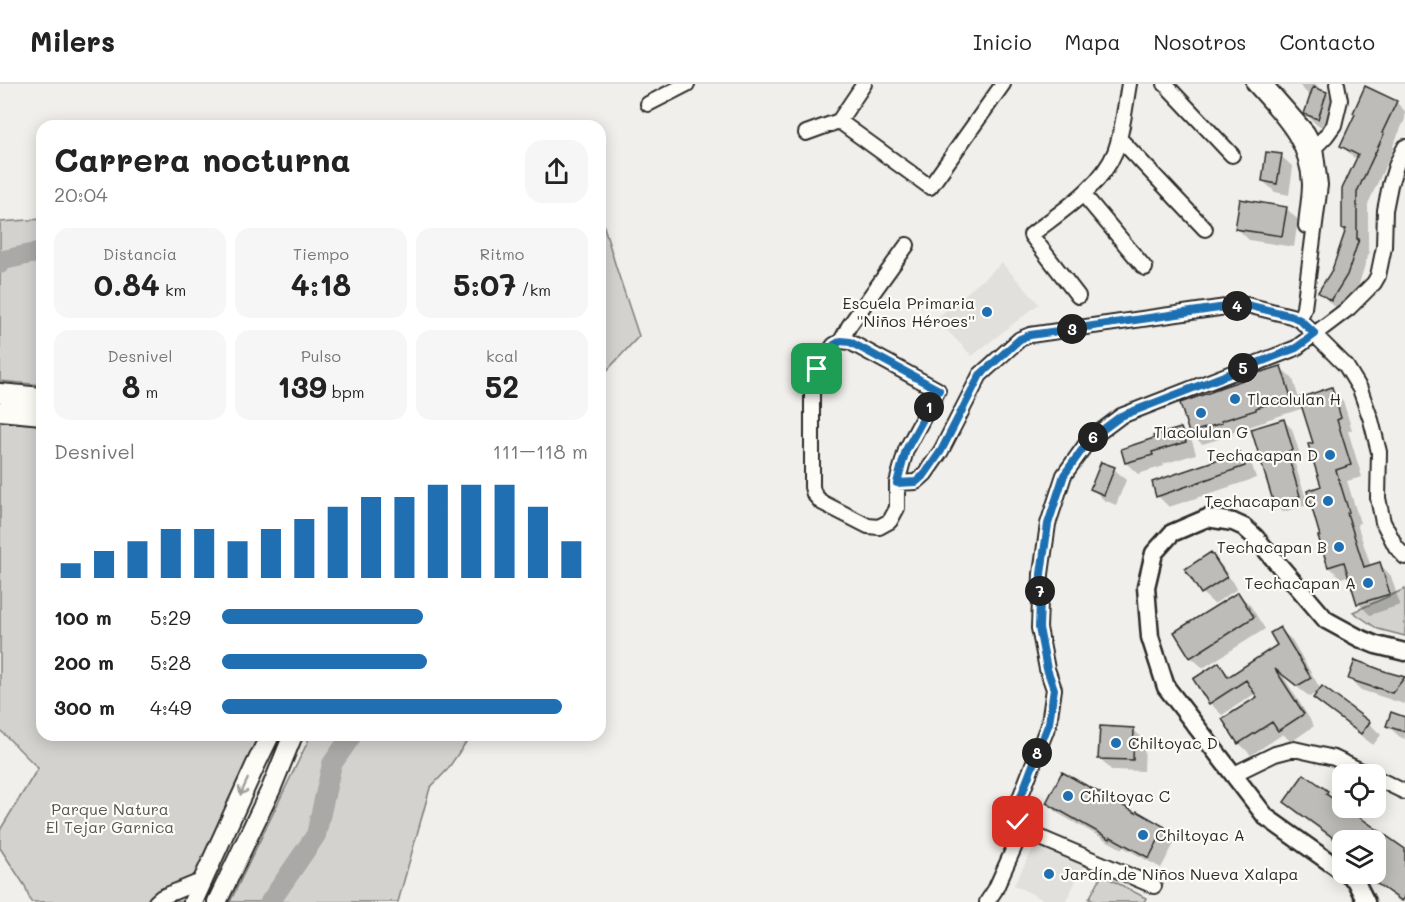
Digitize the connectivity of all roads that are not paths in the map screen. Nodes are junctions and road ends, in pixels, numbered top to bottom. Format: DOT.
graph roads {
  1 [pos="687,84"];
  2 [pos="864,84"];
  3 [pos="1003,84"];
  4 [pos="1129,84"];
  5 [pos="1165,84"];
  6 [pos="1254,84"];
  7 [pos="1265,84"];
  8 [pos="1337,84"];
  9 [pos="648,104"];
  10 [pos="839,121"];
  11 [pos="806,133"];
  12 [pos="1119,138"];
  13 [pos="1405,147"];
  14 [pos="1310,149"];
  15 [pos="1232,156"];
  16 [pos="1083,194"];
  17 [pos="1205,229"];
  18 [pos="908,245"];
  19 [pos="1145,268"];
  20 [pos="1078,296"];
  21 [pos="1296,318"];
  22 [pos="1315,334"];
  23 [pos="841,341"];
  24 [pos="0,393"];
  25 [pos="36,396"];
  26 [pos="0,411"];
  27 [pos="36,414"];
  28 [pos="897,483"];
  29 [pos="1405,557"];
  30 [pos="1405,652"];
  31 [pos="267,741"];
  32 [pos="291,741"];
  33 [pos="1347,764"];
  34 [pos="1234,774"];
  35 [pos="1386,783"];
  36 [pos="1405,792"];
  37 [pos="1022,830"];
  38 [pos="1332,864"];
  39 [pos="201,881"];
  40 [pos="1357,884"];
  41 [pos="1154,886"];
  42 [pos="156,902"];
  43 [pos="192,902"];
  44 [pos="217,902"];
  45 [pos="987,902"];
  46 [pos="1366,902"];
  1 -- 9 [label="street"];
  2 -- 10 [label="street"];
  3 -- 10 [label="street"];
  4 -- 12 [label="street"];
  5 -- 15 [label="street"];
  6 -- 14 [label="street"];
  7 -- 14 [label="street"];
  8 -- 14 [label="street"];
  10 -- 11 [label="street"];
  12 -- 16 [label="street"];
  12 -- 17 [label="street"];
  13 -- 22 [label="street"];
  14 -- 21 [label="street"];
  16 -- 19 [label="street"];
  16 -- 20 [label="street"];
  18 -- 23 [label="street"];
  21 -- 22 [label="street"];
  21 -- 28 [label="street"];
  22 -- 29 [label="street"];
  22 -- 37 [label="street"];
  23 -- 28 [label="street"];
  23 -- 28 [label="street"];
  24 -- 25 [label="main road"];
  26 -- 27 [label="main road"];
  30 -- 34 [label="street"];
  31 -- 39 [label="main road, one-way"];
  32 -- 44 [label="main road"];
  33 -- 34 [label="street"];
  34 -- 38 [label="street"];
  35 -- 36 [label="street"];
  37 -- 41 [label="street"];
  37 -- 45 [label="street"];
  39 -- 42 [label="street"];
  39 -- 43 [label="main road"];
  40 -- 46 [label="street"];
}
